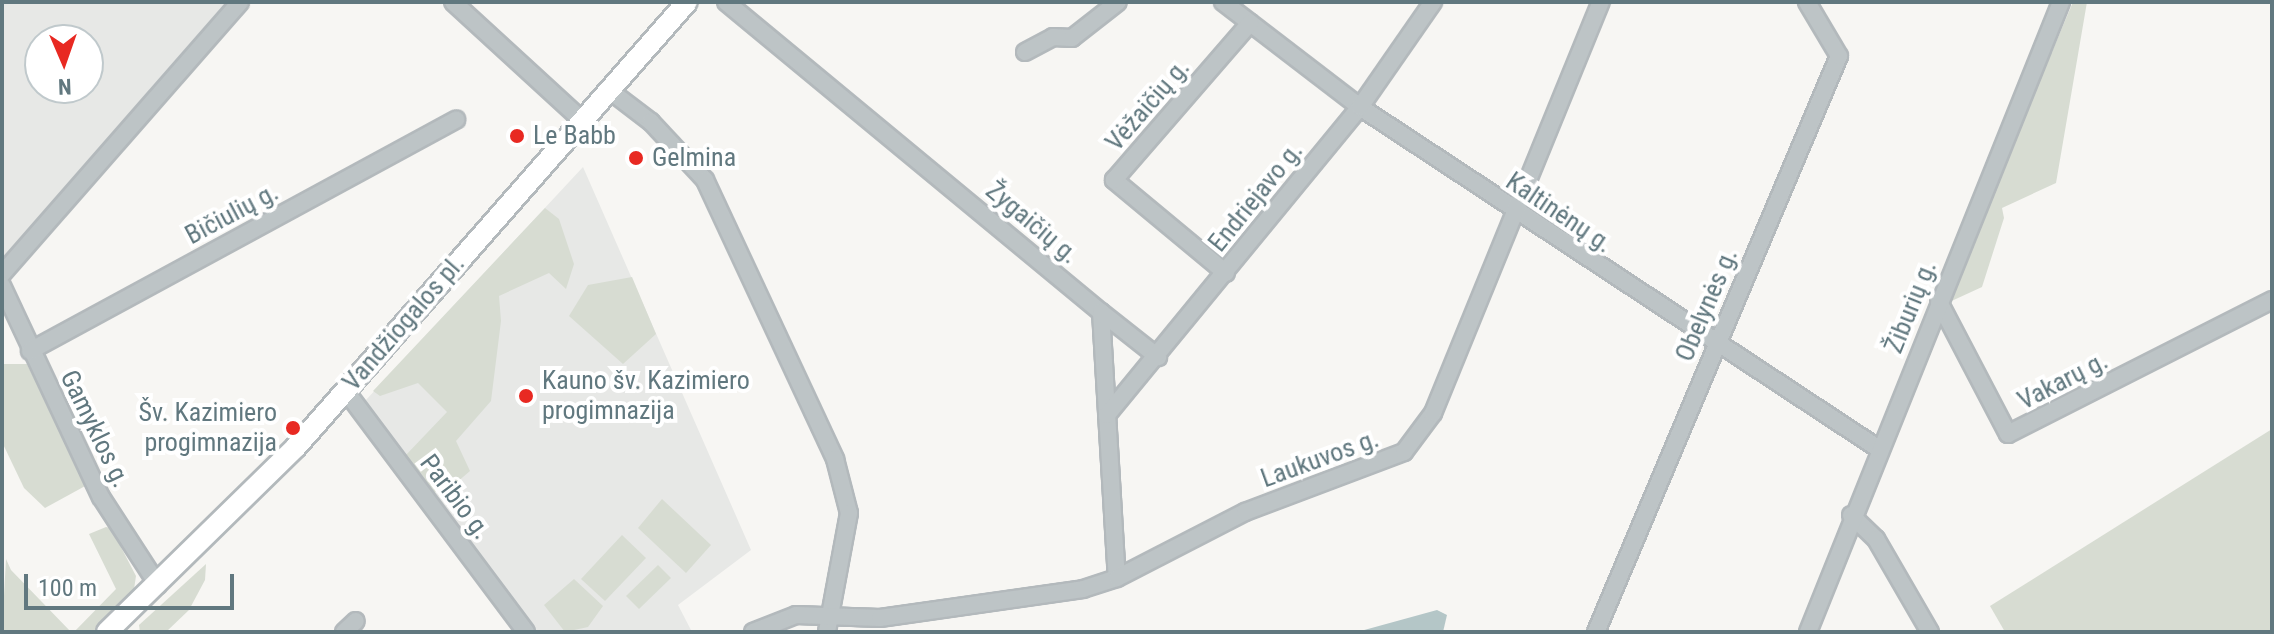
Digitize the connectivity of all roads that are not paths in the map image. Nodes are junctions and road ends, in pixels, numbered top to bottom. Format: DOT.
graph roads {
  1 [pos="240,2"];
  2 [pos="453,2"];
  3 [pos="687,2"];
  4 [pos="726,2"];
  5 [pos="1118,2"];
  6 [pos="1223,2"];
  7 [pos="1433,2"];
  8 [pos="1601,2"];
  9 [pos="1807,2"];
  10 [pos="2061,2"];
  11 [pos="1250,23"];
  12 [pos="1025,52"];
  13 [pos="609,90"];
  14 [pos="1360,107"];
  15 [pos="456,120"];
  16 [pos="582,120"];
  17 [pos="1518,214"];
  18 [pos="1226,273"];
  19 [pos="2,274"];
  20 [pos="2,286"];
  21 [pos="2272,300"];
  22 [pos="1939,302"];
  23 [pos="1101,312"];
  24 [pos="1716,345"];
  25 [pos="30,351"];
  26 [pos="1158,357"];
  27 [pos="345,390"];
  28 [pos="1107,415"];
  29 [pos="1879,449"];
  30 [pos="1851,515"];
  31 [pos="1117,578"];
  32 [pos="158,585"];
  33 [pos="828,625"];
  34 [pos="1813,628"];
  35 [pos="107,632"];
  36 [pos="526,632"];
  37 [pos="753,632"];
  38 [pos="1596,632"];
  39 [pos="1930,632"];
  1 -- 19 [label="street"];
  2 -- 16 [label="street"];
  3 -- 13 [label="main road, Vandžiogalos pl."];
  4 -- 23 [label="street, Žygaičių g."];
  5 -- 12 [label="street"];
  6 -- 11 [label="street, Kaltinėnų g."];
  7 -- 14 [label="street, Endriejavo g."];
  8 -- 17 [label="street, Laukuvos g."];
  9 -- 24 [label="street, Obelynės g."];
  10 -- 22 [label="street, Žiburių g."];
  11 -- 14 [label="street, Kaltinėnų g."];
  11 -- 18 [label="street, Vėžaičių g."];
  13 -- 16 [label="main road, Vandžiogalos pl."];
  13 -- 33 [label="street"];
  14 -- 17 [label="street, Kaltinėnų g."];
  14 -- 18 [label="street, Endriejavo g."];
  15 -- 25 [label="street, Bičiulių g."];
  16 -- 27 [label="main road, Vandžiogalos pl."];
  17 -- 24 [label="street, Kaltinėnų g."];
  17 -- 31 [label="street, Laukuvos g."];
  18 -- 26 [label="street, Endriejavo g."];
  20 -- 25 [label="street, Gamyklos g."];
  21 -- 22 [label="street, Vakarų g."];
  22 -- 29 [label="street, Žiburių g."];
  23 -- 26 [label="street, Žygaičių g."];
  23 -- 28 [label="street"];
  24 -- 29 [label="street, Kaltinėnų g."];
  24 -- 38 [label="street, Obelynės g."];
  25 -- 32 [label="street, Gamyklos g."];
  26 -- 28 [label="street, Endriejavo g."];
  27 -- 32 [label="main road, Vandžiogalos pl."];
  27 -- 36 [label="street, Paribio g."];
  28 -- 31 [label="street"];
  29 -- 30 [label="street, Žiburių g."];
  30 -- 34 [label="street, Žiburių g."];
  30 -- 39 [label="street"];
  31 -- 33 [label="street, Laukuvos g."];
  32 -- 35 [label="main road, Vandžiogalos pl."];
  33 -- 37 [label="street, Laukuvos g."];
}
